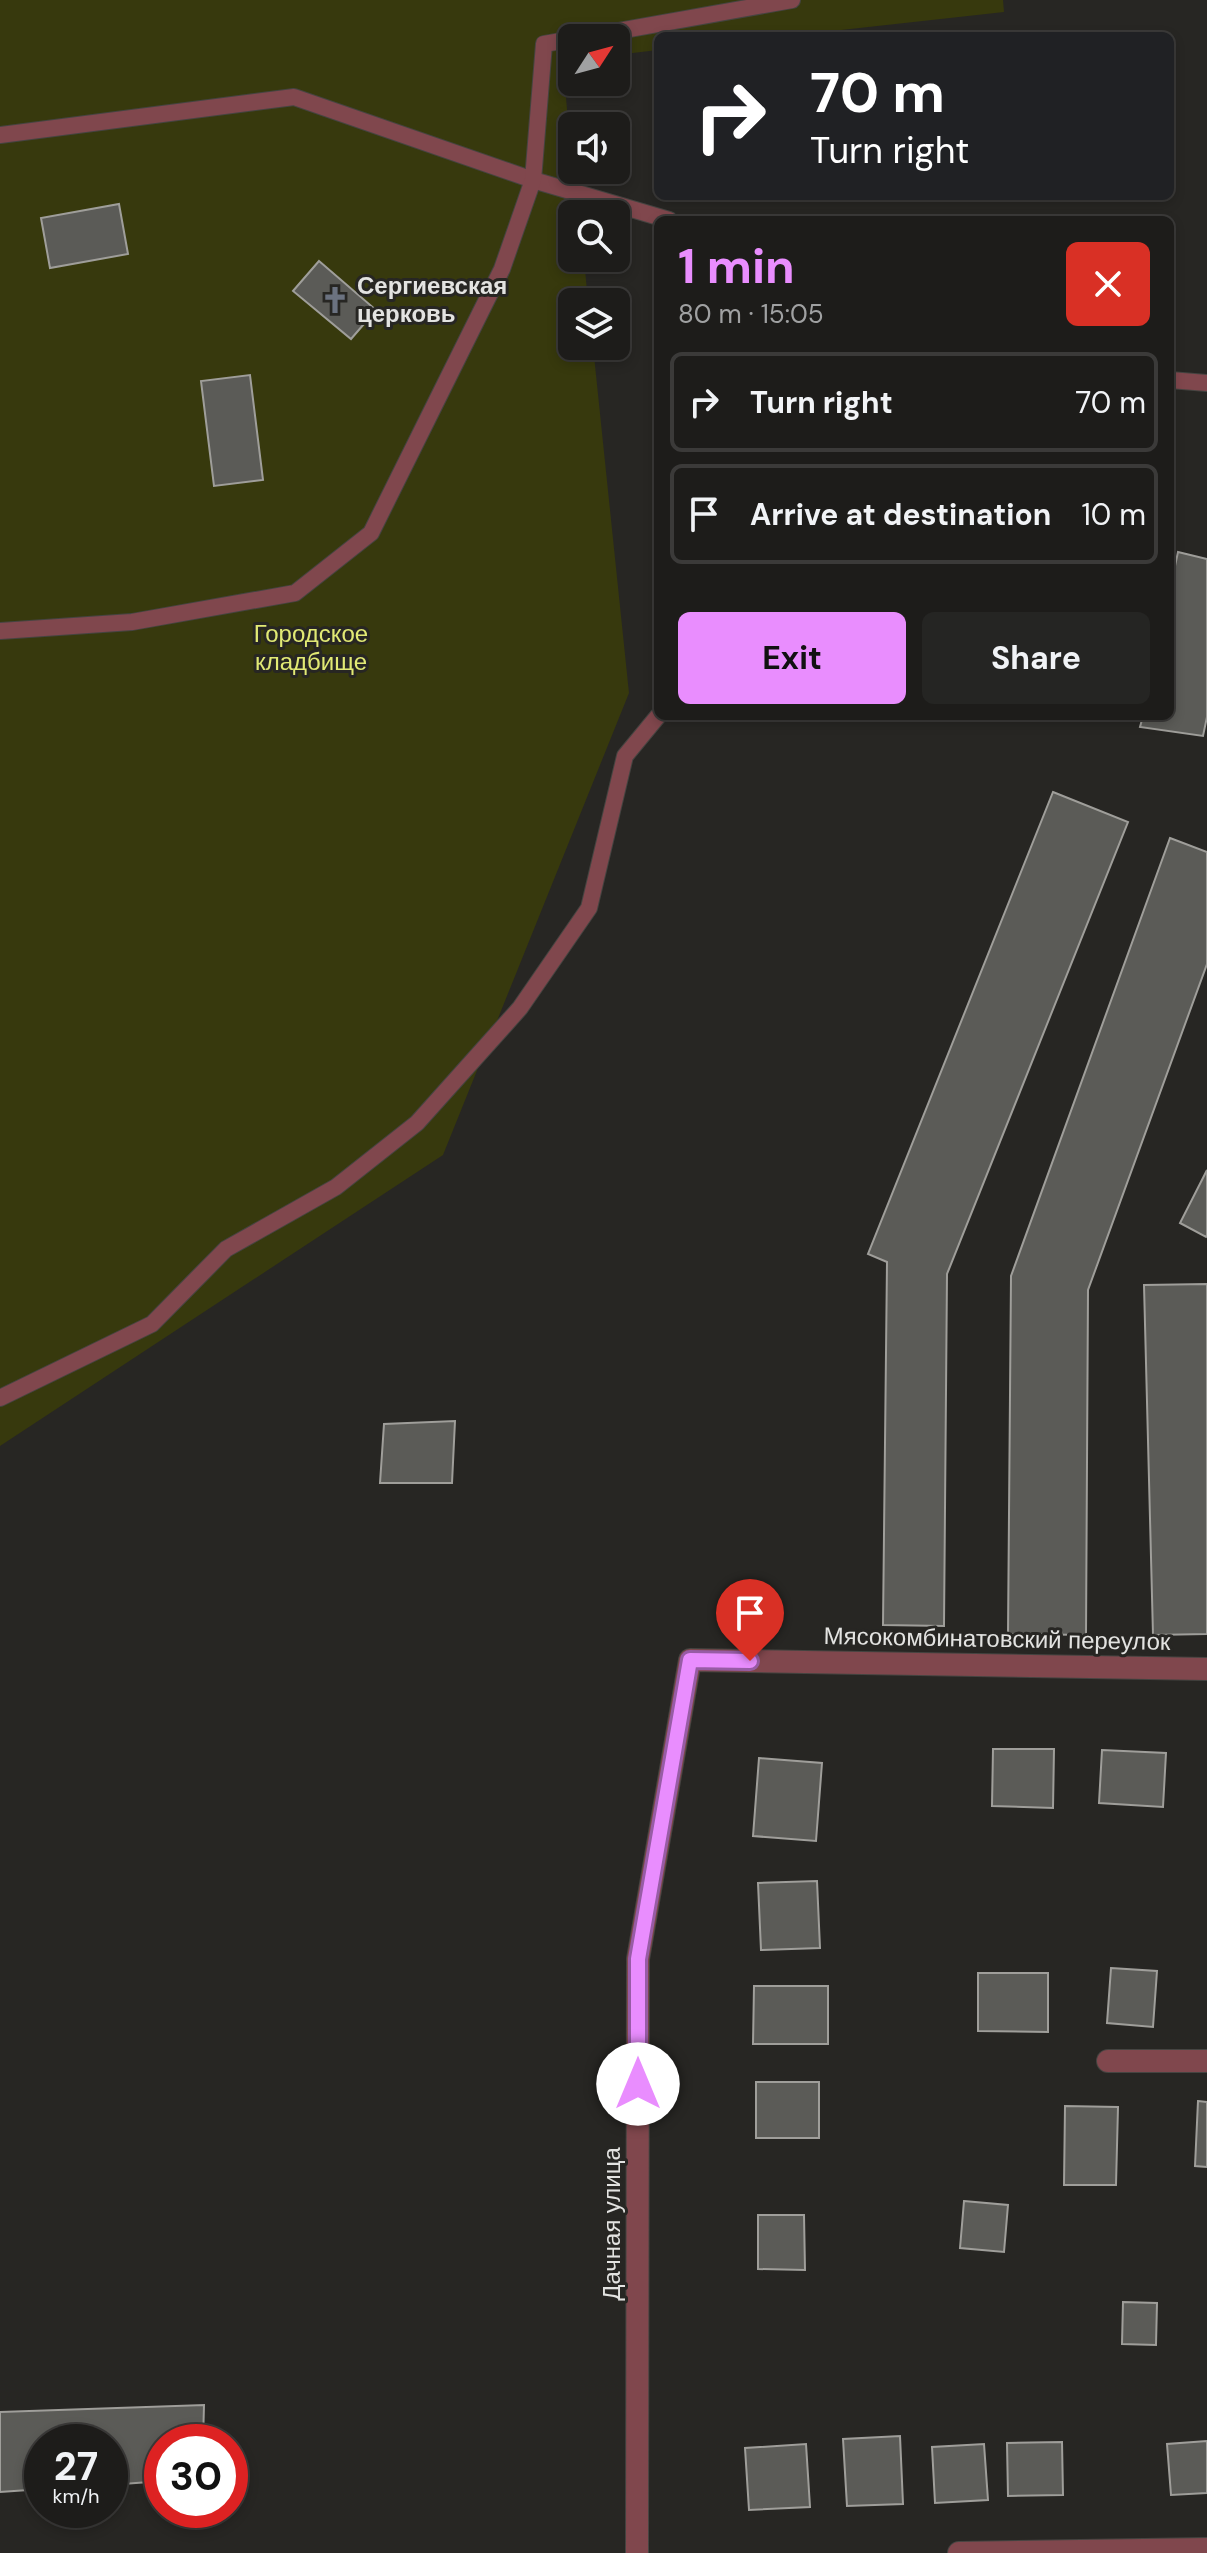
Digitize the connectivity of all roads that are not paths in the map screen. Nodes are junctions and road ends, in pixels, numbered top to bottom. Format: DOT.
graph roads {
  1 [pos="792,0"];
  2 [pos="630,29"];
  3 [pos="558,42"];
  4 [pos="0,135"];
  5 [pos="533,180"];
  6 [pos="655,216"];
  7 [pos="1174,380"];
  8 [pos="1207,383"];
  9 [pos="0,631"];
  10 [pos="655,720"];
  11 [pos="0,1398"];
  12 [pos="690,1660"];
  13 [pos="1207,1669"];
  14 [pos="1108,2061"];
  15 [pos="1207,2061"];
  16 [pos="1207,2549"];
  17 [pos="637,2553"];
  18 [pos="959,2553"];
  1 -- 2 [label="lane"];
  3 -- 5 [label="lane"];
  4 -- 5 [label="lane"];
  5 -- 6 [label="lane"];
  5 -- 9 [label="lane"];
  7 -- 8 [label="lane"];
  10 -- 11 [label="lane"];
  12 -- 13 [label="street, Мясокомбинатовский переулок"];
  12 -- 17 [label="street, Дачная улица"];
  14 -- 15 [label="street"];
  16 -- 18 [label="street"];
}
